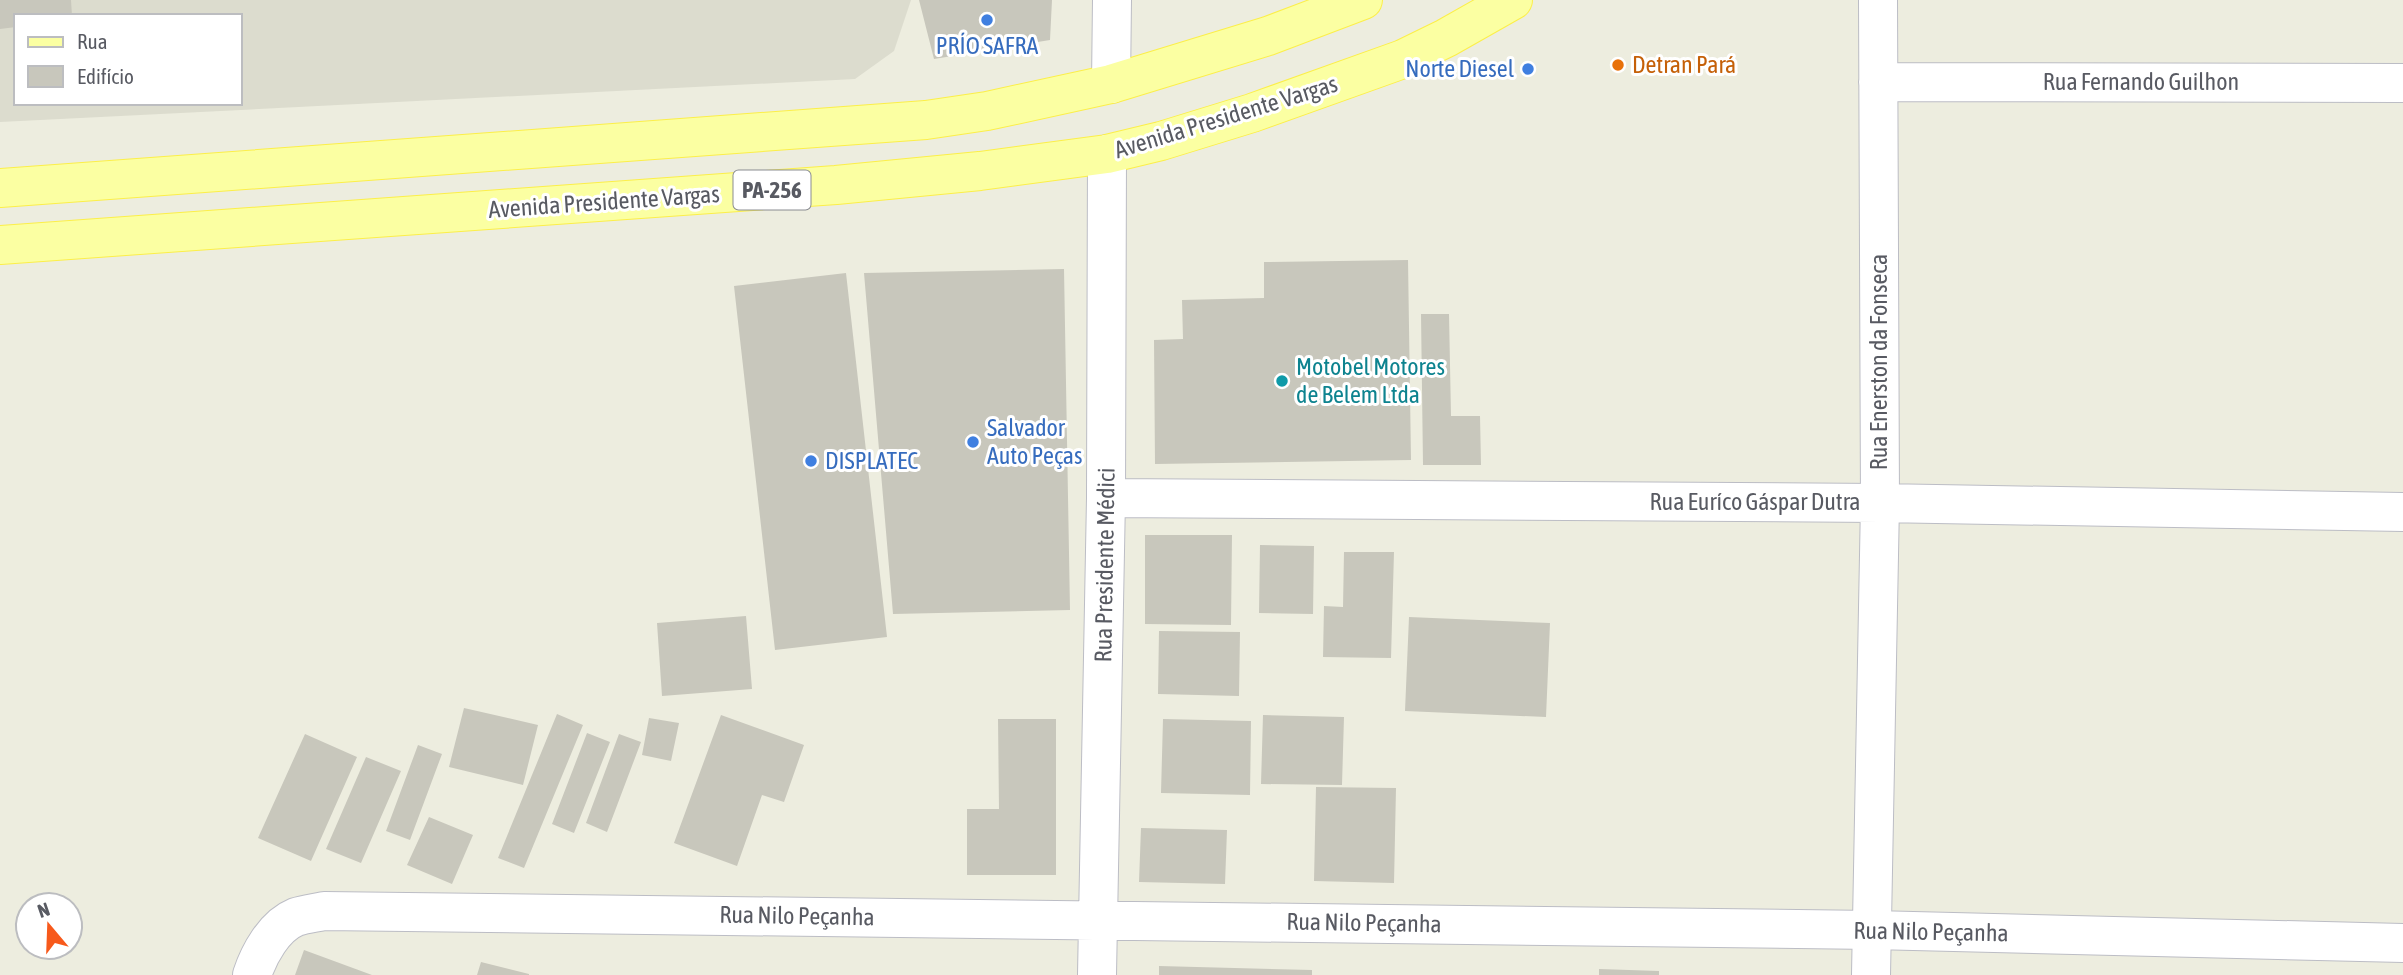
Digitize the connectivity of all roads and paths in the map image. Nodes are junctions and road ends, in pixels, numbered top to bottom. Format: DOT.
graph roads {
  1 [pos="1112,0"];
  2 [pos="1363,0"];
  3 [pos="1513,0"];
  4 [pos="1878,0"];
  5 [pos="1878,82"];
  6 [pos="2403,83"];
  7 [pos="1111,84"];
  8 [pos="1108,154"];
  9 [pos="0,188"];
  10 [pos="0,245"];
  11 [pos="1107,498"];
  12 [pos="1880,503"];
  13 [pos="2403,512"];
  14 [pos="1098,919"];
  15 [pos="1873,930"];
  16 [pos="2403,943"];
  17 [pos="252,975"];
  18 [pos="1097,975"];
  19 [pos="1871,975"];
  1 -- 7 [label="street"];
  2 -- 7 [label="main road, PA-256"];
  3 -- 8 [label="main road, Avenida Presidente Vargas / PA-256"];
  4 -- 5 [label="street, Rua Enerston da Fonseca"];
  5 -- 6 [label="street, Rua Fernando Guilhon"];
  5 -- 12 [label="street, Rua Enerston da Fonseca"];
  7 -- 9 [label="main road, PA-256"];
  8 -- 10 [label="main road, Avenida Presidente Vargas / PA-256"];
  8 -- 11 [label="street, Rua Presidente Médici"];
  11 -- 12 [label="street, Rua Euríco Gáspar Dutra"];
  11 -- 14 [label="street, Rua Presidente Médici"];
  12 -- 13 [label="street, Rua Euríco Gáspar Dutra"];
  12 -- 15 [label="street, Rua Enerston da Fonseca"];
  14 -- 15 [label="street, Rua Nilo Peçanha"];
  14 -- 17 [label="street, Rua Nilo Peçanha"];
  14 -- 18 [label="street, Rua Presidente Médici"];
  15 -- 16 [label="street, Rua Nilo Peçanha"];
  15 -- 19 [label="street, Rua Enerston da Fonseca"];
}
